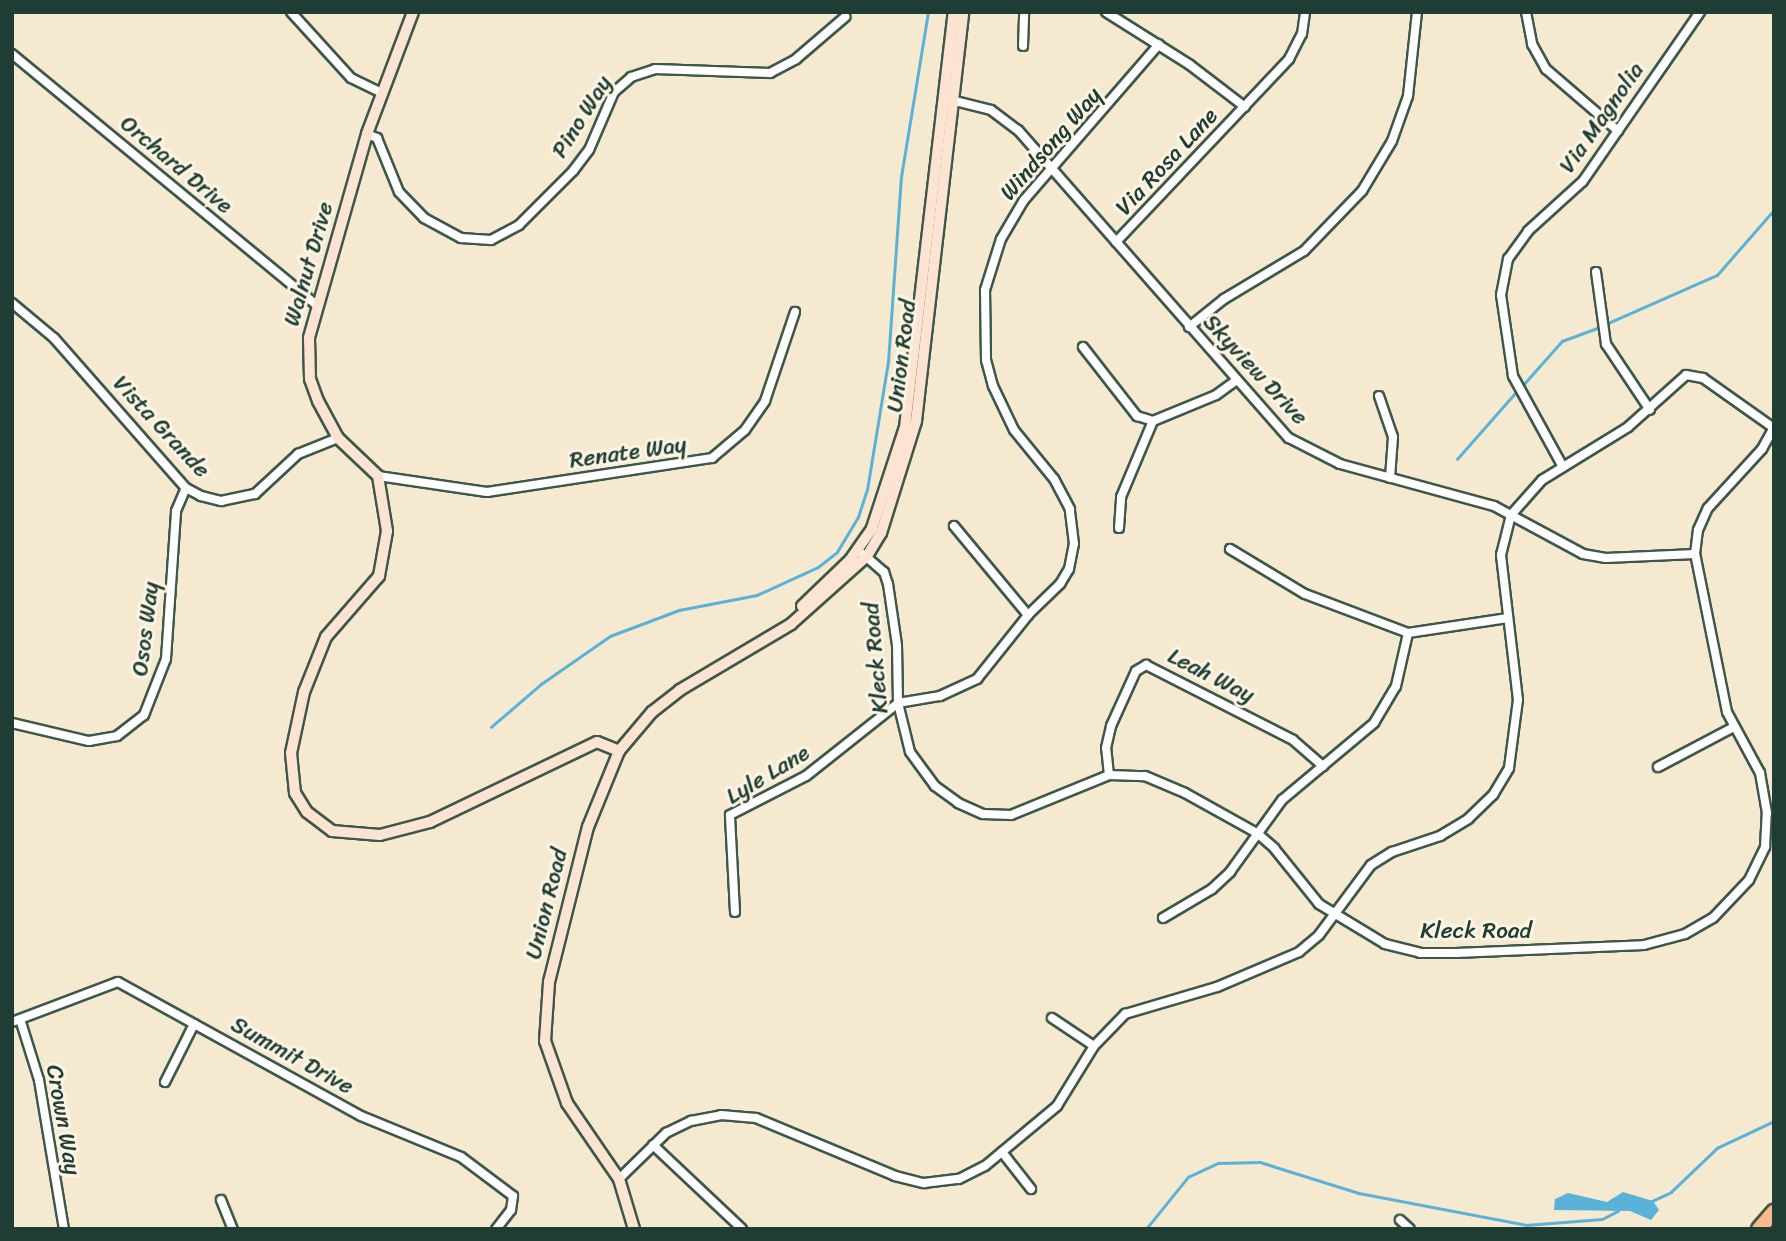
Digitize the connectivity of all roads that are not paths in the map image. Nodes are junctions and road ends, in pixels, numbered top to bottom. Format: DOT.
graph roads {
  1 [pos="291,12"];
  2 [pos="413,12"];
  3 [pos="954,12"];
  4 [pos="963,12"];
  5 [pos="1024,12"];
  6 [pos="1105,12"];
  7 [pos="1305,12"];
  8 [pos="1417,12"];
  9 [pos="1526,12"];
  10 [pos="1700,12"];
  11 [pos="845,17"];
  12 [pos="1159,44"];
  13 [pos="1023,46"];
  14 [pos="12,54"];
  15 [pos="380,92"];
  16 [pos="950,99"];
  17 [pos="1245,107"];
  18 [pos="1618,131"];
  19 [pos="367,134"];
  20 [pos="1052,168"];
  21 [pos="1116,242"];
  22 [pos="1596,272"];
  23 [pos="12,303"];
  24 [pos="316,306"];
  25 [pos="795,312"];
  26 [pos="1189,327"];
  27 [pos="1083,347"];
  28 [pos="1236,381"];
  29 [pos="1379,396"];
  30 [pos="1650,411"];
  31 [pos="1153,421"];
  32 [pos="1774,428"];
  33 [pos="338,438"];
  34 [pos="1563,467"];
  35 [pos="378,476"];
  36 [pos="1390,478"];
  37 [pos="186,488"];
  38 [pos="1511,515"];
  39 [pos="954,526"];
  40 [pos="1119,528"];
  41 [pos="1230,549"];
  42 [pos="863,553"];
  43 [pos="1695,554"];
  44 [pos="1028,615"];
  45 [pos="1508,618"];
  46 [pos="1408,633"];
  47 [pos="898,703"];
  48 [pos="12,723"];
  49 [pos="1734,727"];
  50 [pos="619,751"];
  51 [pos="1323,766"];
  52 [pos="1658,766"];
  53 [pos="1109,775"];
  54 [pos="1774,787"];
  55 [pos="1763,790"];
  56 [pos="1256,834"];
  57 [pos="735,912"];
  58 [pos="1334,915"];
  59 [pos="1163,918"];
  60 [pos="1052,1018"];
  61 [pos="16,1020"];
  62 [pos="194,1024"];
  63 [pos="1094,1045"];
  64 [pos="165,1082"];
  65 [pos="653,1146"];
  66 [pos="1002,1152"];
  67 [pos="618,1179"];
  68 [pos="1031,1189"];
  69 [pos="221,1200"];
  70 [pos="1774,1212"];
  71 [pos="1401,1220"];
  72 [pos="64,1229"];
  73 [pos="233,1229"];
  74 [pos="496,1229"];
  75 [pos="634,1229"];
  76 [pos="742,1229"];
  77 [pos="1410,1229"];
  78 [pos="1759,1229"];
  1 -- 15 [label="street"];
  2 -- 15 [label="main road, Walnut Drive"];
  3 -- 16 [label="main road, Union Road"];
  4 -- 16 [label="main road, Union Road"];
  5 -- 13 [label="street"];
  6 -- 12 [label="street"];
  7 -- 17 [label="street, Via Rosa Lane"];
  8 -- 26 [label="street"];
  9 -- 18 [label="street"];
  10 -- 18 [label="street, Via Magnolia"];
  11 -- 19 [label="street, Pino Way"];
  12 -- 17 [label="street"];
  12 -- 20 [label="street, Windsong Way"];
  14 -- 24 [label="street, Orchard Drive"];
  15 -- 19 [label="main road, Walnut Drive"];
  16 -- 20 [label="street, Skyview Drive"];
  16 -- 42 [label="main road, Union Road"];
  17 -- 21 [label="street, Via Rosa Lane"];
  18 -- 34 [label="street, Via Magnolia"];
  19 -- 24 [label="main road, Walnut Drive"];
  20 -- 21 [label="street, Skyview Drive"];
  20 -- 44 [label="street, Windsong Way"];
  21 -- 26 [label="street, Skyview Drive"];
  22 -- 30 [label="street"];
  23 -- 37 [label="street, Vista Grande"];
  24 -- 33 [label="main road, Walnut Drive"];
  25 -- 35 [label="street, Renate Way"];
  26 -- 28 [label="street, Skyview Drive"];
  27 -- 31 [label="street"];
  28 -- 31 [label="street"];
  28 -- 36 [label="street, Skyview Drive"];
  29 -- 36 [label="street"];
  30 -- 32 [label="street"];
  30 -- 34 [label="street"];
  31 -- 40 [label="street"];
  32 -- 43 [label="street, Kleck Road"];
  33 -- 35 [label="main road, Walnut Drive"];
  33 -- 37 [label="street, Vista Grande"];
  34 -- 38 [label="street"];
  35 -- 50 [label="main road"];
  36 -- 38 [label="street, Skyview Drive"];
  37 -- 48 [label="street, Osos Way"];
  38 -- 43 [label="street, Skyview Drive"];
  38 -- 45 [label="street"];
  39 -- 44 [label="street"];
  41 -- 46 [label="street"];
  42 -- 47 [label="street, Kleck Road"];
  42 -- 50 [label="main road, Union Road"];
  43 -- 49 [label="street, Kleck Road"];
  44 -- 47 [label="street, Windsong Way"];
  45 -- 46 [label="street"];
  45 -- 58 [label="street"];
  46 -- 51 [label="street"];
  47 -- 53 [label="street, Kleck Road"];
  47 -- 57 [label="street, Lyle Lane"];
  49 -- 52 [label="street"];
  49 -- 55 [label="street, Kleck Road"];
  50 -- 67 [label="main road, Union Road"];
  51 -- 53 [label="street, Leah Way"];
  51 -- 56 [label="street"];
  53 -- 56 [label="street, Kleck Road"];
  54 -- 55 [label="street"];
  55 -- 58 [label="street, Kleck Road"];
  56 -- 58 [label="street, Kleck Road"];
  56 -- 59 [label="street"];
  58 -- 63 [label="street"];
  60 -- 63 [label="street"];
  61 -- 62 [label="street, Summit Drive"];
  61 -- 72 [label="street, Crown Way"];
  62 -- 64 [label="street"];
  62 -- 74 [label="street, Summit Drive"];
  63 -- 66 [label="street"];
  65 -- 66 [label="street"];
  65 -- 67 [label="street"];
  65 -- 76 [label="street"];
  66 -- 68 [label="street"];
  67 -- 75 [label="main road, Union Road"];
  69 -- 73 [label="street"];
  70 -- 78 [label="highway"];
  71 -- 77 [label="street"];
}
